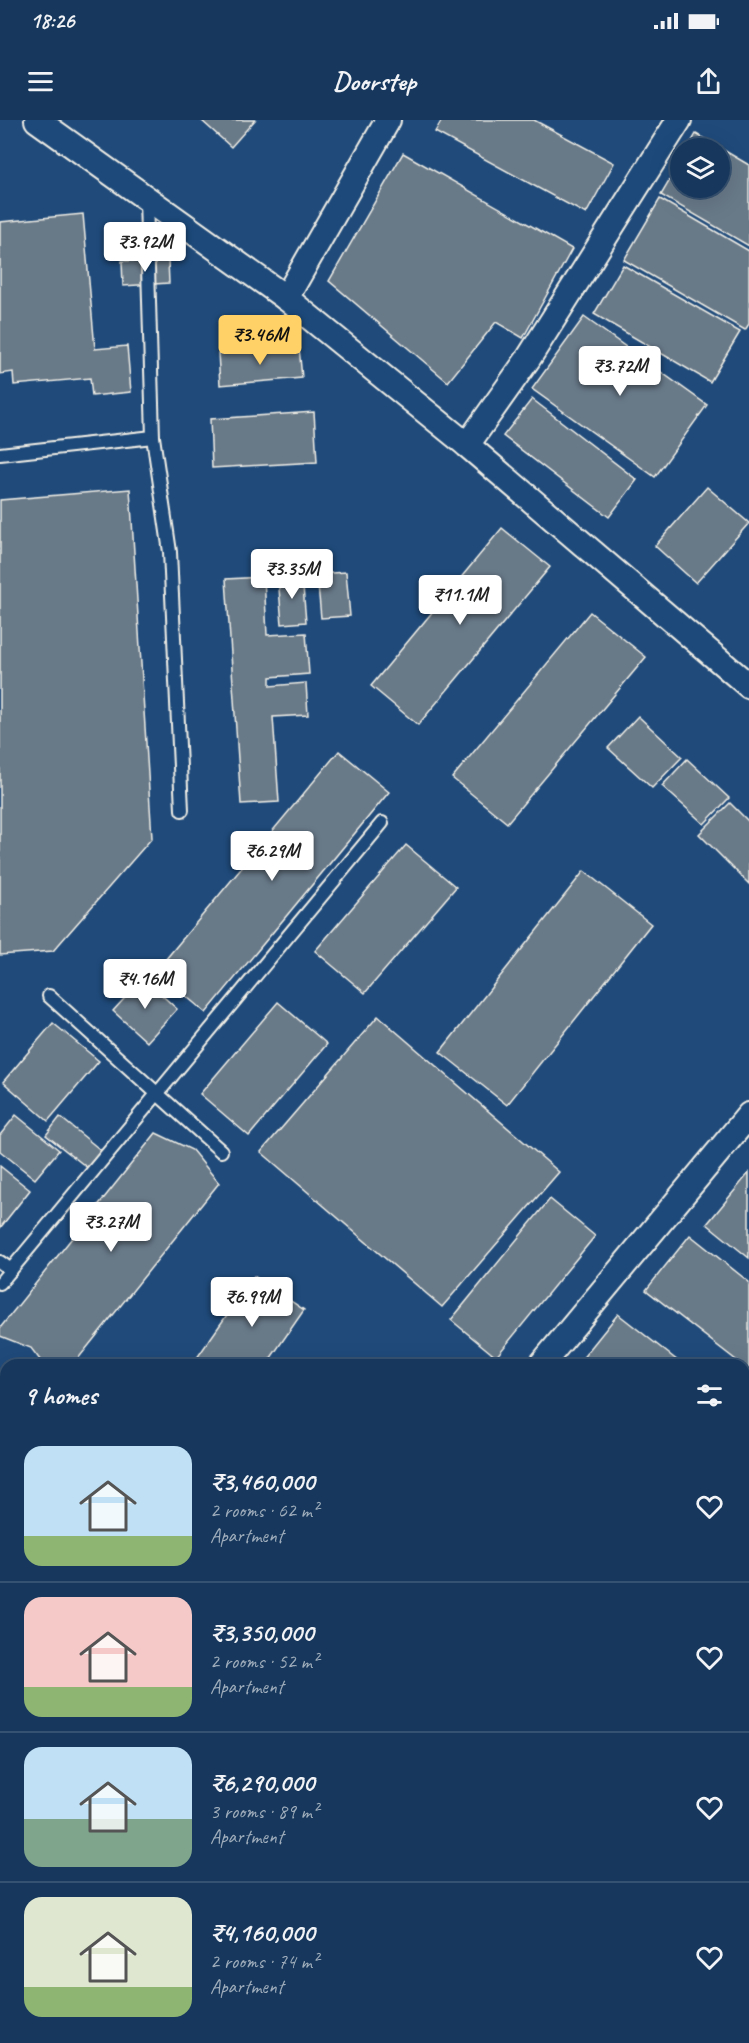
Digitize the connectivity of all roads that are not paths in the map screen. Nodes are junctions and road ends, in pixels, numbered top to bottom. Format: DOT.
graph roads {
  1 [pos="38,120"];
  2 [pos="388,120"];
  3 [pos="679,120"];
  4 [pos="146,198"];
  5 [pos="286,298"];
  6 [pos="153,437"];
  7 [pos="467,445"];
  8 [pos="0,454"];
  9 [pos="749,686"];
  10 [pos="182,810"];
  11 [pos="382,823"];
  12 [pos="49,996"];
  13 [pos="157,1094"];
  14 [pos="749,1115"];
  15 [pos="221,1151"];
  16 [pos="0,1262"];
  17 [pos="11,1270"];
  18 [pos="0,1283"];
  19 [pos="546,1359"];
  1 -- 4 [label="street"];
  2 -- 5 [label="street"];
  3 -- 7 [label="street"];
  4 -- 5 [label="street"];
  4 -- 6 [label="lane"];
  5 -- 7 [label="street"];
  6 -- 8 [label="lane"];
  6 -- 10 [label="lane"];
  7 -- 9 [label="street"];
  11 -- 13 [label="lane"];
  12 -- 13 [label="lane"];
  13 -- 15 [label="lane"];
  13 -- 17 [label="lane"];
  14 -- 19 [label="street"];
  16 -- 17 [label="lane"];
  17 -- 18 [label="lane"];
}
